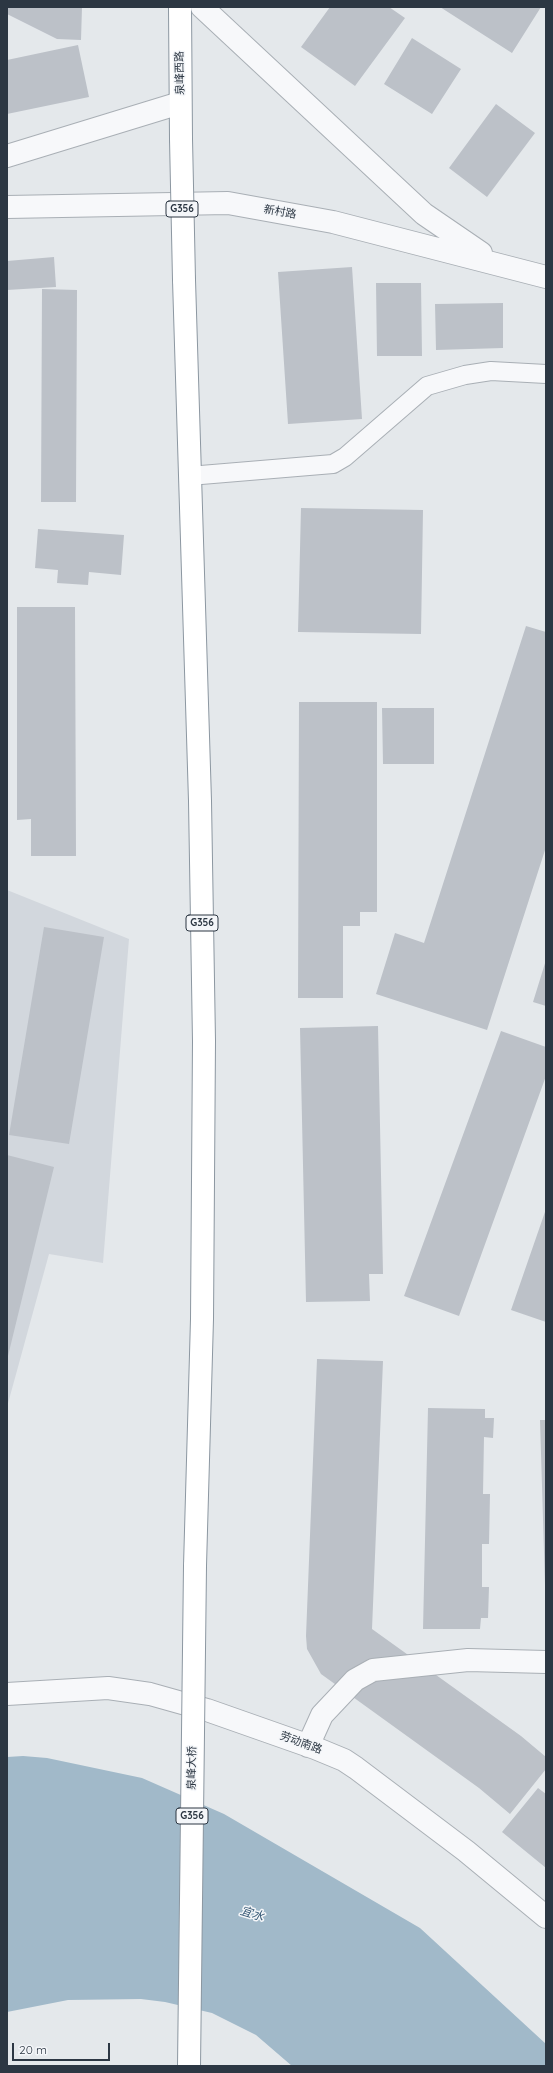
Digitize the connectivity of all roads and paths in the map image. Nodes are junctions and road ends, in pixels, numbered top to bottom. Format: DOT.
graph roads {
  1 [pos="180,7"];
  2 [pos="202,7"];
  3 [pos="180,103"];
  4 [pos="7,156"];
  5 [pos="7,207"];
  6 [pos="505,266"];
  7 [pos="546,277"];
  8 [pos="546,374"];
  9 [pos="189,476"];
  10 [pos="546,1662"];
  11 [pos="7,1694"];
  12 [pos="308,1746"];
  13 [pos="546,1917"];
  14 [pos="189,2066"];
  1 -- 3 [label="highway, 泉峰西路 / G356"];
  2 -- 6 [label="street"];
  3 -- 4 [label="street"];
  3 -- 9 [label="highway, 泉峰西路 / G356, bridge"];
  5 -- 6 [label="street, 新村路"];
  6 -- 7 [label="street, 新村路"];
  8 -- 9 [label="lane"];
  9 -- 14 [label="highway, 泉峰大桥 / G356, bridge"];
  10 -- 12 [label="street"];
  11 -- 12 [label="street, 劳动南路"];
  12 -- 13 [label="street, 劳动南路"];
}
